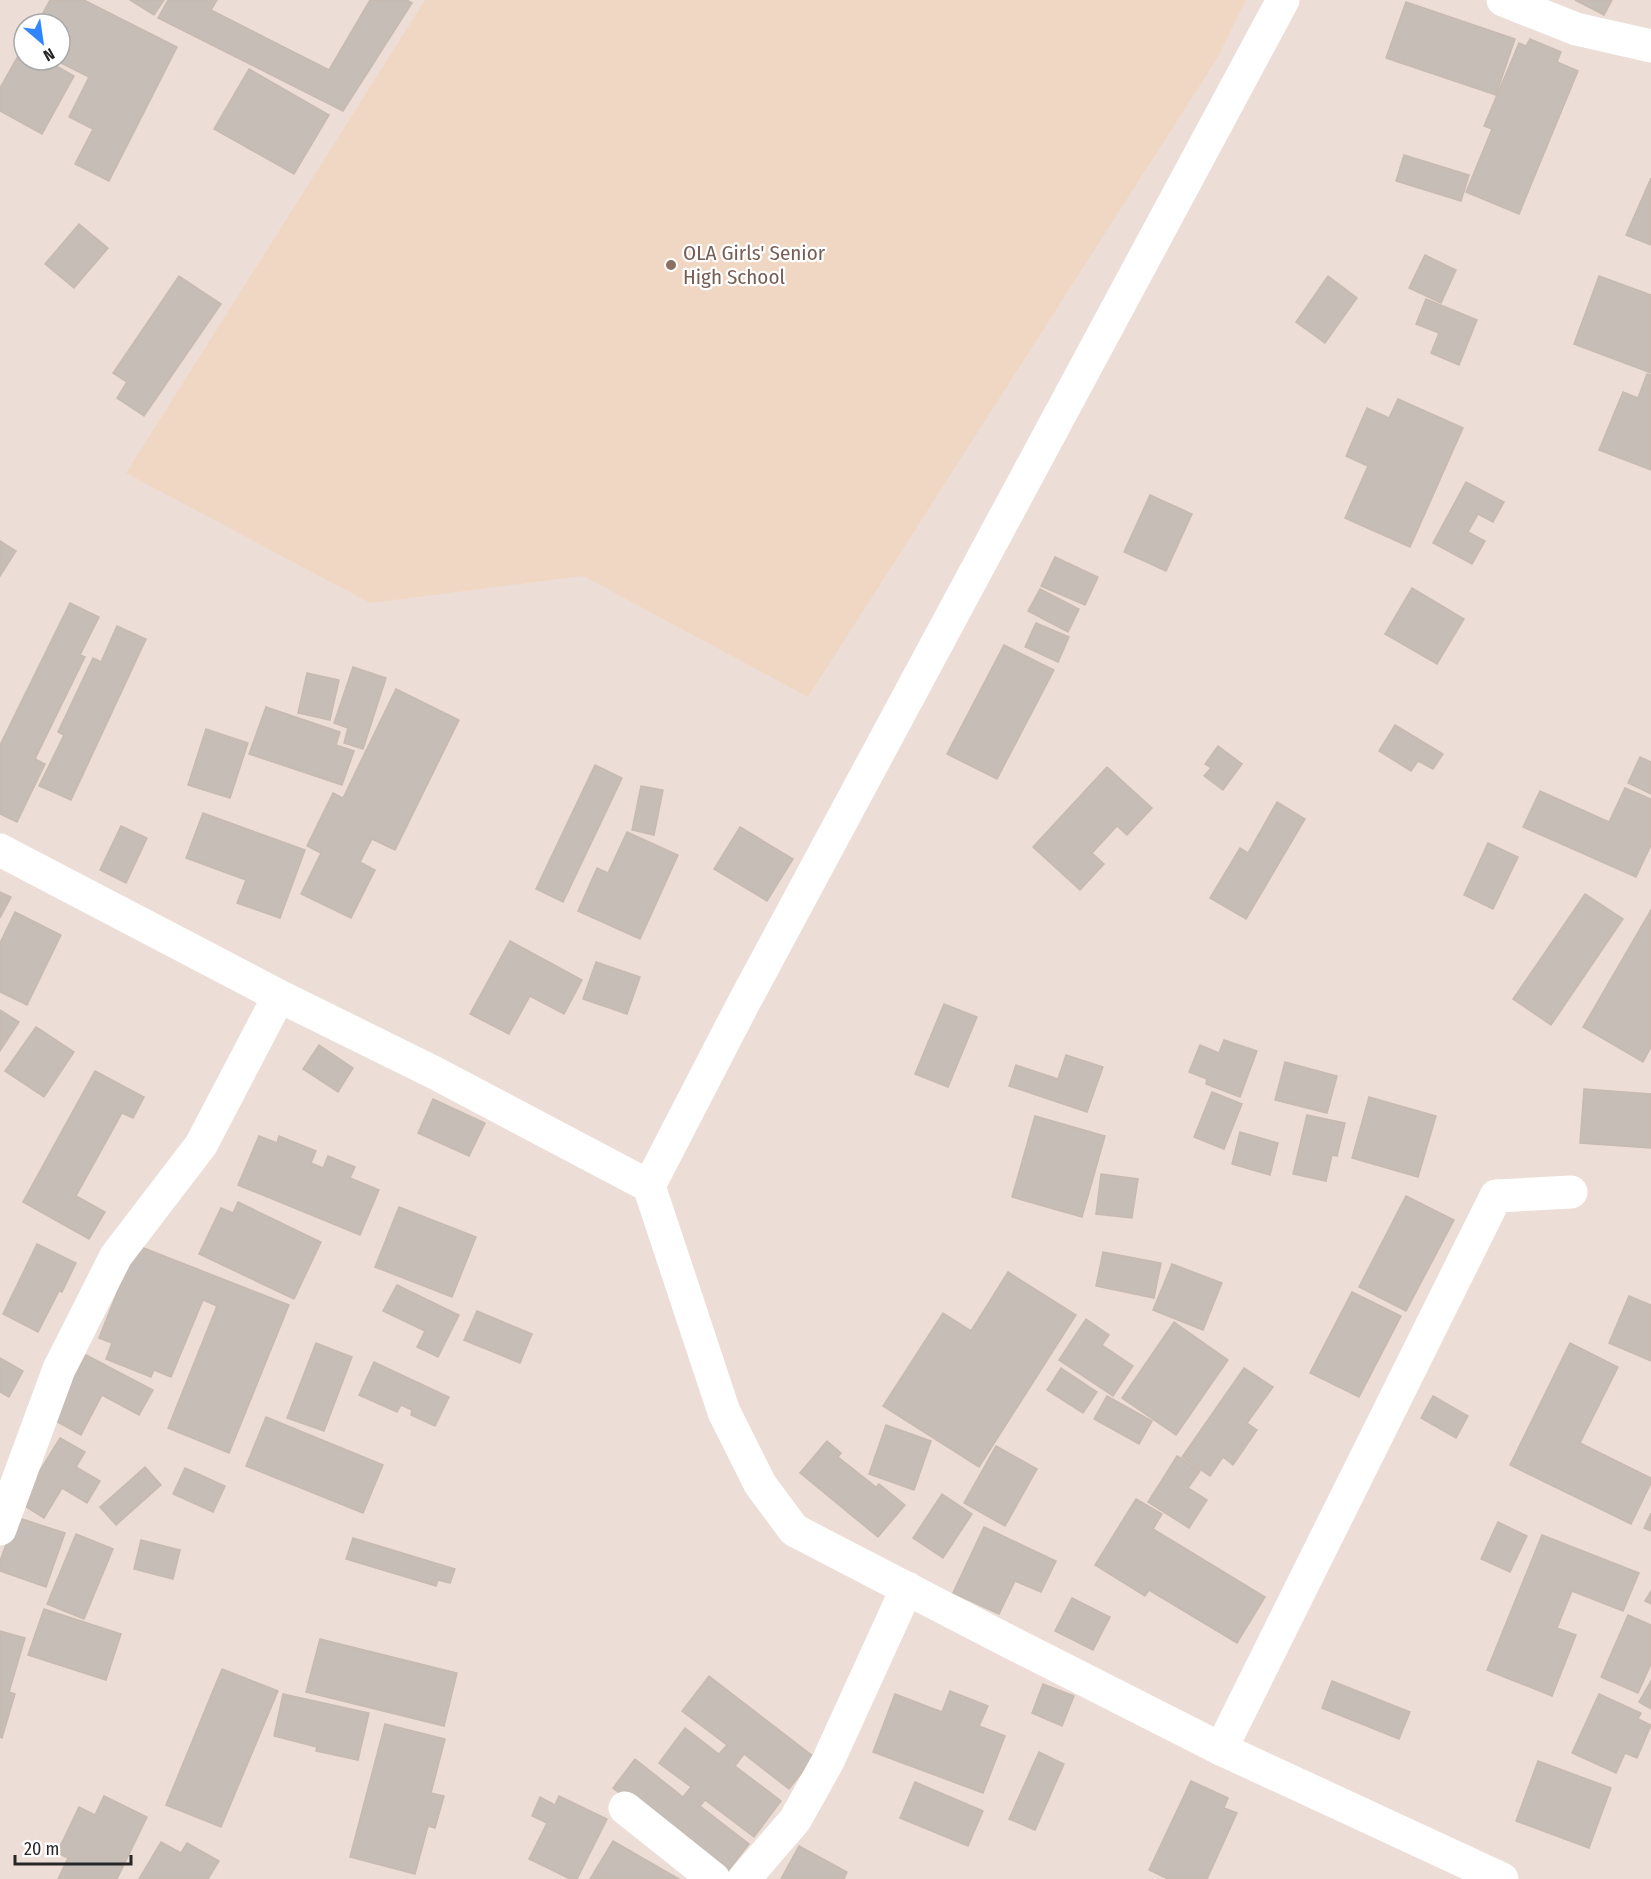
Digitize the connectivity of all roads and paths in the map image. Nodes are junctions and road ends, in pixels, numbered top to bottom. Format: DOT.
graph roads {
  1 [pos="1283,0"];
  2 [pos="1503,0"];
  3 [pos="1651,46"];
  4 [pos="0,850"];
  5 [pos="279,996"];
  6 [pos="649,1186"];
  7 [pos="1571,1192"];
  8 [pos="0,1529"];
  9 [pos="907,1588"];
  10 [pos="1221,1749"];
  11 [pos="625,1808"];
  12 [pos="714,1879"];
  13 [pos="744,1879"];
  14 [pos="1502,1879"];
  1 -- 6 [label="street"];
  2 -- 3 [label="street"];
  4 -- 5 [label="street"];
  5 -- 6 [label="street"];
  5 -- 8 [label="street"];
  6 -- 9 [label="street"];
  7 -- 10 [label="street"];
  9 -- 10 [label="street"];
  9 -- 13 [label="street"];
  10 -- 14 [label="street"];
  11 -- 12 [label="street"];
}
